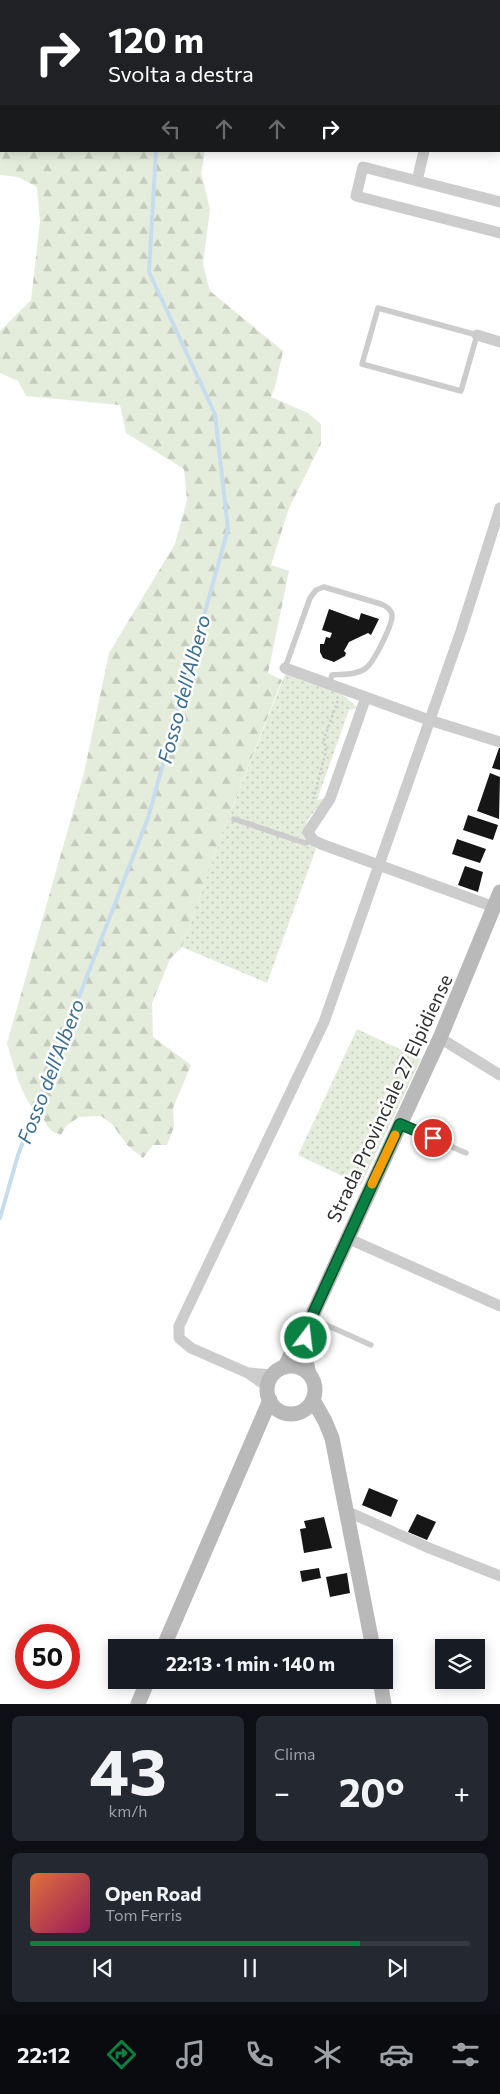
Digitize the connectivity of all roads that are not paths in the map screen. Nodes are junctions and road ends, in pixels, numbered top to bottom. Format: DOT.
graph roads {
  1 [pos="424,152"];
  2 [pos="416,181"];
  3 [pos="500,202"];
  4 [pos="500,232"];
  5 [pos="477,335"];
  6 [pos="500,342"];
  7 [pos="500,508"];
  8 [pos="285,668"];
  9 [pos="329,684"];
  10 [pos="366,697"];
  11 [pos="429,720"];
  12 [pos="500,742"];
  13 [pos="234,819"];
  14 [pos="313,840"];
  15 [pos="380,864"];
  16 [pos="498,900"];
  17 [pos="440,1038"];
  18 [pos="500,1075"];
  19 [pos="400,1124"];
  20 [pos="466,1153"];
  21 [pos="347,1238"];
  22 [pos="500,1306"];
  23 [pos="311,1318"];
  24 [pos="370,1345"];
  25 [pos="309,1374"];
  26 [pos="274,1382"];
  27 [pos="313,1400"];
  28 [pos="291,1413"];
  29 [pos="259,1426"];
  30 [pos="332,1438"];
  31 [pos="346,1515"];
  32 [pos="500,1576"];
  33 [pos="167,1639"];
  34 [pos="371,1639"];
  35 [pos="144,1689"];
  36 [pos="382,1689"];
  37 [pos="138,1704"];
  38 [pos="384,1704"];
  1 -- 2 [label="street"];
  2 -- 3 [label="street"];
  2 -- 4 [label="street"];
  5 -- 5 [label="lane"];
  5 -- 6 [label="street"];
  7 -- 11 [label="street"];
  8 -- 9 [label="street"];
  8 -- 9 [label="lane"];
  9 -- 10 [label="street"];
  10 -- 11 [label="street"];
  10 -- 14 [label="street"];
  11 -- 12 [label="street"];
  11 -- 15 [label="street"];
  13 -- 14 [label="lane"];
  14 -- 15 [label="street"];
  15 -- 16 [label="street"];
  15 -- 26 [label="street"];
  16 -- 17 [label="main road, Strada Provinciale 27 Elpidiense"];
  17 -- 18 [label="street"];
  17 -- 19 [label="main road, Strada Provinciale 27 Elpidiense"];
  19 -- 20 [label="lane"];
  19 -- 21 [label="main road, Strada Provinciale 27 Elpidiense"];
  21 -- 22 [label="street"];
  21 -- 23 [label="main road, Strada Provinciale 27 Elpidiense"];
  23 -- 24 [label="lane"];
  23 -- 25 [label="main road, Strada Provinciale 27 Elpidiense"];
  23 -- 26 [label="main road, Strada Provinciale 27 Elpidiense"];
  25 -- 26 [label="main road"];
  25 -- 27 [label="main road, Strada Provinciale 27 Elpidiense"];
  26 -- 28 [label="main road"];
  26 -- 29 [label="main road, Strada Provinciale 27 Elpidiense"];
  27 -- 28 [label="main road"];
  27 -- 30 [label="main road"];
  28 -- 29 [label="main road"];
  28 -- 30 [label="main road"];
  29 -- 33 [label="main road, Strada Provinciale 27 Elpidiense"];
  30 -- 31 [label="main road"];
  31 -- 32 [label="street"];
  31 -- 34 [label="main road"];
  35 -- 37 [label="main road"];
  36 -- 38 [label="main road"];
}
